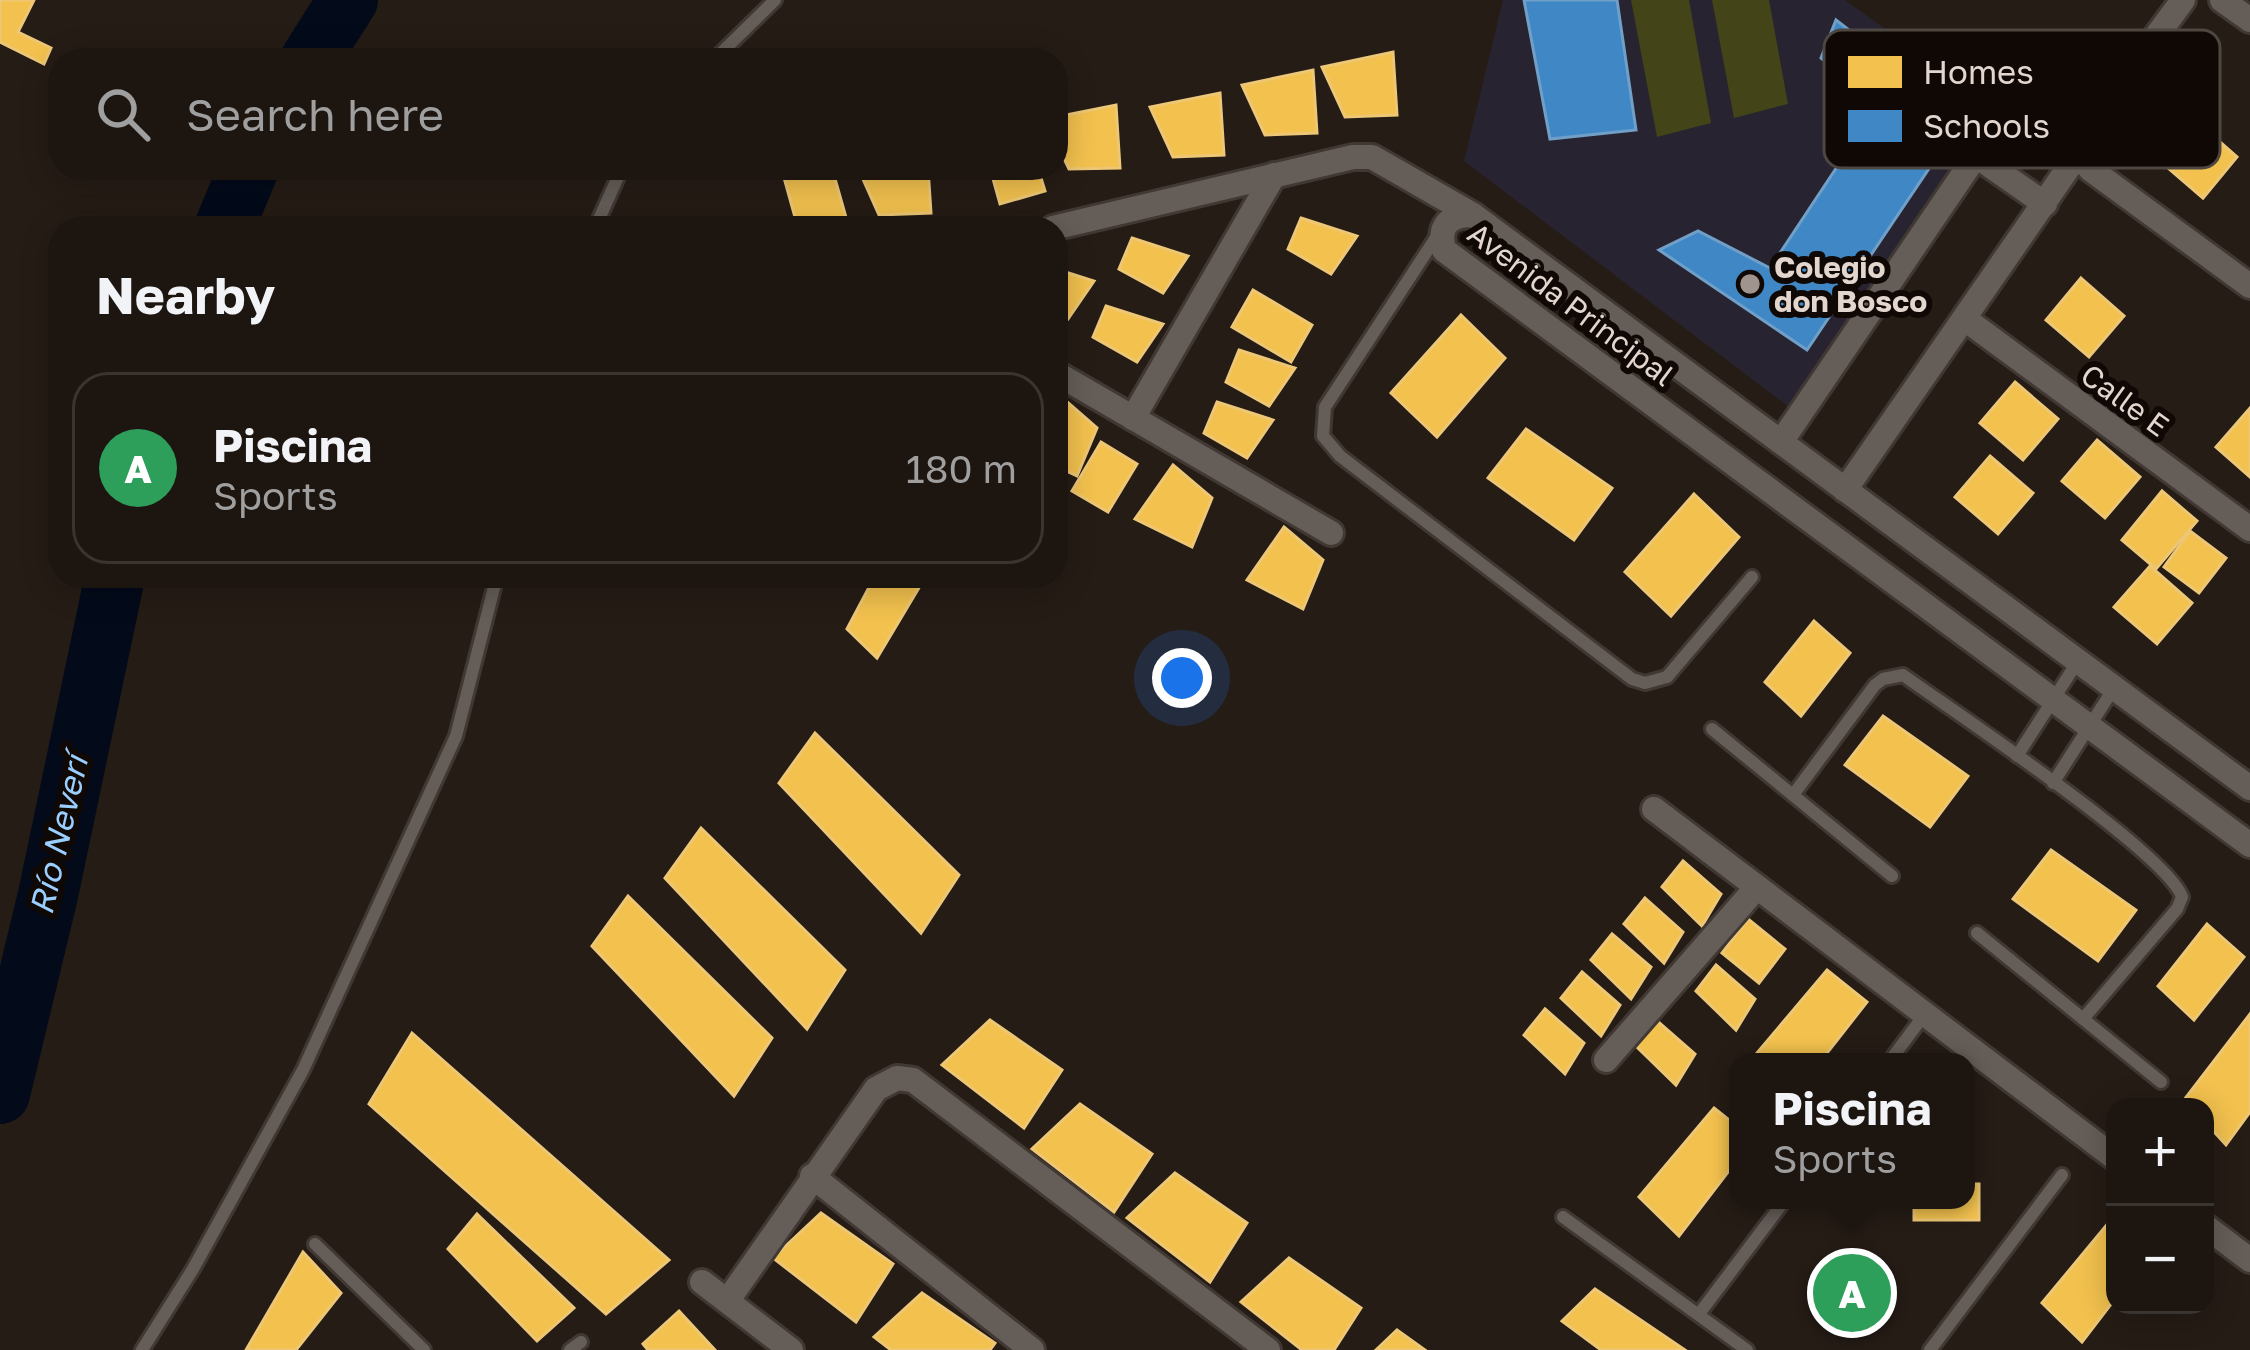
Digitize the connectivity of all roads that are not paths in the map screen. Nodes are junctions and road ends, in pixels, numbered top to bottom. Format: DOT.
graph roads {
  1 [pos="775,0"];
  2 [pos="2183,0"];
  3 [pos="2222,0"];
  4 [pos="2250,20"];
  5 [pos="2161,30"];
  6 [pos="726,48"];
  7 [pos="1968,168"];
  8 [pos="1993,168"];
  9 [pos="2078,168"];
  10 [pos="2095,168"];
  11 [pos="1274,175"];
  12 [pos="617,180"];
  13 [pos="2045,204"];
  14 [pos="1473,215"];
  15 [pos="601,216"];
  16 [pos="1068,224"];
  17 [pos="1441,230"];
  18 [pos="2250,286"];
  19 [pos="1965,319"];
  20 [pos="1068,380"];
  21 [pos="1133,418"];
  22 [pos="1781,442"];
  23 [pos="1846,490"];
  24 [pos="2250,529"];
  25 [pos="1330,533"];
  26 [pos="1752,578"];
  27 [pos="494,588"];
  28 [pos="2078,661"];
  29 [pos="2114,688"];
  30 [pos="2052,700"];
  31 [pos="2089,727"];
  32 [pos="1712,729"];
  33 [pos="2017,756"];
  34 [pos="2054,783"];
  35 [pos="2250,788"];
  36 [pos="1792,795"];
  37 [pos="1654,809"];
  38 [pos="2250,845"];
  39 [pos="1892,876"];
  40 [pos="1756,887"];
  41 [pos="1977,934"];
  42 [pos="1924,1014"];
  43 [pos="2083,1019"];
  44 [pos="1896,1053"];
  45 [pos="1606,1060"];
  46 [pos="2162,1082"];
  47 [pos="2106,1151"];
  48 [pos="2062,1174"];
  49 [pos="812,1176"];
  50 [pos="1778,1209"];
  51 [pos="1563,1217"];
  52 [pos="2214,1233"];
  53 [pos="315,1244"];
  54 [pos="2250,1260"];
  55 [pos="702,1282"];
  56 [pos="728,1300"];
  57 [pos="1699,1314"];
  58 [pos="142,1350"];
  59 [pos="424,1350"];
  60 [pos="791,1350"];
  61 [pos="1032,1350"];
  62 [pos="1268,1350"];
  63 [pos="1747,1350"];
  64 [pos="1930,1350"];
  1 -- 6 [label="lane"];
  2 -- 5 [label="street"];
  3 -- 4 [label="street"];
  7 -- 22 [label="street"];
  8 -- 13 [label="street"];
  9 -- 13 [label="street"];
  10 -- 18 [label="street"];
  11 -- 14 [label="street"];
  11 -- 16 [label="street"];
  11 -- 21 [label="street"];
  12 -- 15 [label="lane"];
  13 -- 19 [label="street"];
  14 -- 17 [label="street, Avenida Principal"];
  14 -- 22 [label="street, Avenida Principal"];
  17 -- 26 [label="lane"];
  17 -- 30 [label="street, Avenida Principal"];
  19 -- 23 [label="street"];
  19 -- 24 [label="street, Calle E"];
  20 -- 21 [label="street"];
  21 -- 25 [label="street"];
  22 -- 23 [label="street, Avenida Principal"];
  23 -- 28 [label="street, Avenida Principal"];
  27 -- 58 [label="lane"];
  28 -- 29 [label="street, Avenida Principal"];
  28 -- 30 [label="lane"];
  29 -- 31 [label="lane"];
  29 -- 35 [label="street, Avenida Principal"];
  30 -- 31 [label="street, Avenida Principal"];
  30 -- 33 [label="lane"];
  31 -- 34 [label="lane"];
  31 -- 38 [label="street, Avenida Principal"];
  32 -- 36 [label="lane"];
  33 -- 34 [label="lane"];
  33 -- 36 [label="lane"];
  34 -- 43 [label="lane"];
  36 -- 39 [label="lane"];
  37 -- 40 [label="street"];
  40 -- 42 [label="street"];
  40 -- 45 [label="street"];
  41 -- 43 [label="lane"];
  42 -- 44 [label="lane"];
  42 -- 47 [label="street"];
  43 -- 46 [label="lane"];
  48 -- 64 [label="lane"];
  49 -- 56 [label="street"];
  49 -- 61 [label="street"];
  49 -- 62 [label="street"];
  50 -- 57 [label="lane"];
  51 -- 57 [label="lane"];
  52 -- 54 [label="street"];
  53 -- 59 [label="lane"];
  55 -- 56 [label="street"];
  56 -- 60 [label="street"];
  57 -- 63 [label="lane"];
}
